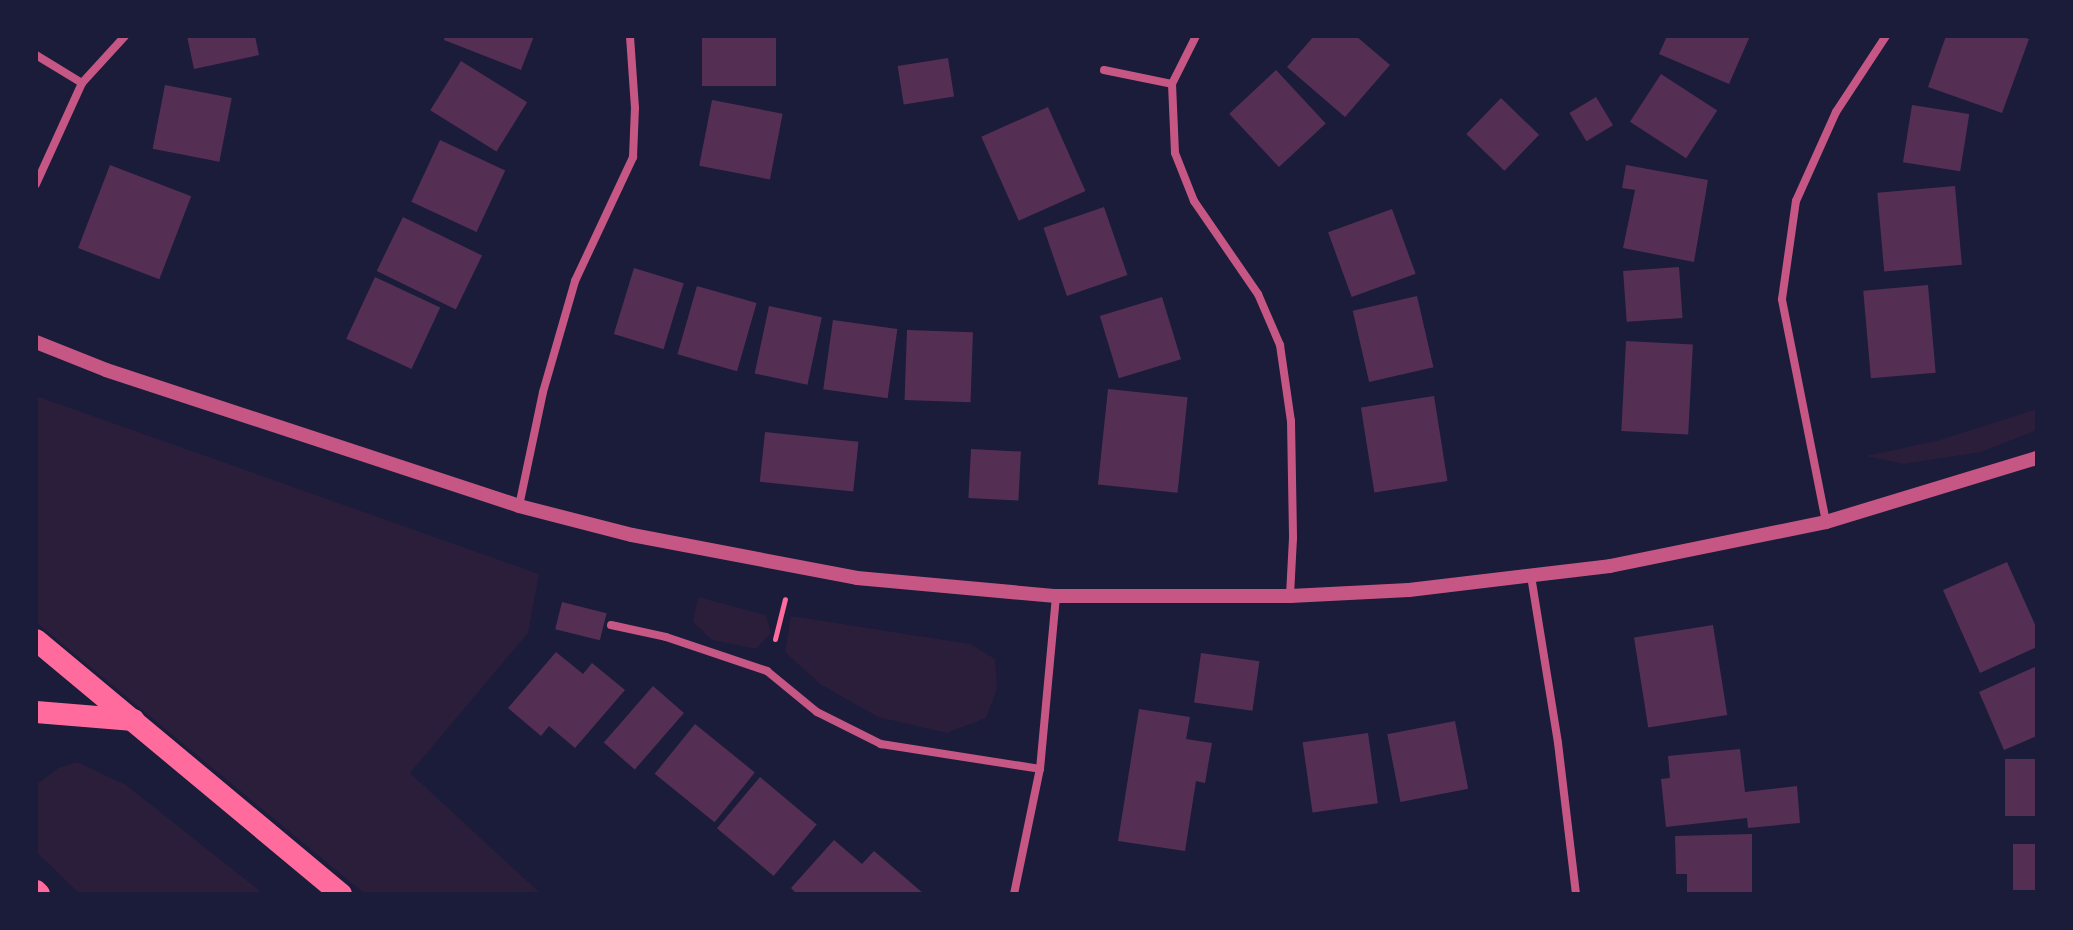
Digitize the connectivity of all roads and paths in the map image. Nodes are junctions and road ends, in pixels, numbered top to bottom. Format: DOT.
graph roads {
  1 [pos="125,36"];
  2 [pos="630,36"];
  3 [pos="1196,36"];
  4 [pos="1886,36"];
  5 [pos="36,55"];
  6 [pos="1104,70"];
  7 [pos="82,83"];
  8 [pos="1172,84"];
  9 [pos="36,184"];
  10 [pos="36,342"];
  11 [pos="2037,458"];
  12 [pos="519,506"];
  13 [pos="1826,522"];
  14 [pos="794,568"];
  15 [pos="1531,576"];
  16 [pos="1056,596"];
  17 [pos="1290,596"];
  18 [pos="611,625"];
  19 [pos="36,640"];
  20 [pos="767,671"];
  21 [pos="36,712"];
  22 [pos="134,720"];
  23 [pos="1040,769"];
  24 [pos="341,894"];
  25 [pos="1014,894"];
  26 [pos="1576,894"];
  1 -- 7 [label="street"];
  2 -- 12 [label="street"];
  3 -- 8 [label="street"];
  4 -- 13 [label="street"];
  5 -- 7 [label="street"];
  6 -- 8 [label="street"];
  7 -- 9 [label="street"];
  8 -- 17 [label="street"];
  10 -- 12 [label="street"];
  11 -- 13 [label="street"];
  12 -- 14 [label="street"];
  13 -- 15 [label="street"];
  14 -- 16 [label="street"];
  14 -- 20 [label="path"];
  15 -- 17 [label="street"];
  15 -- 26 [label="street"];
  16 -- 17 [label="street"];
  16 -- 23 [label="street"];
  18 -- 20 [label="street"];
  19 -- 22 [label="highway"];
  20 -- 23 [label="street"];
  21 -- 22 [label="highway"];
  22 -- 24 [label="highway"];
  23 -- 25 [label="street"];
}
